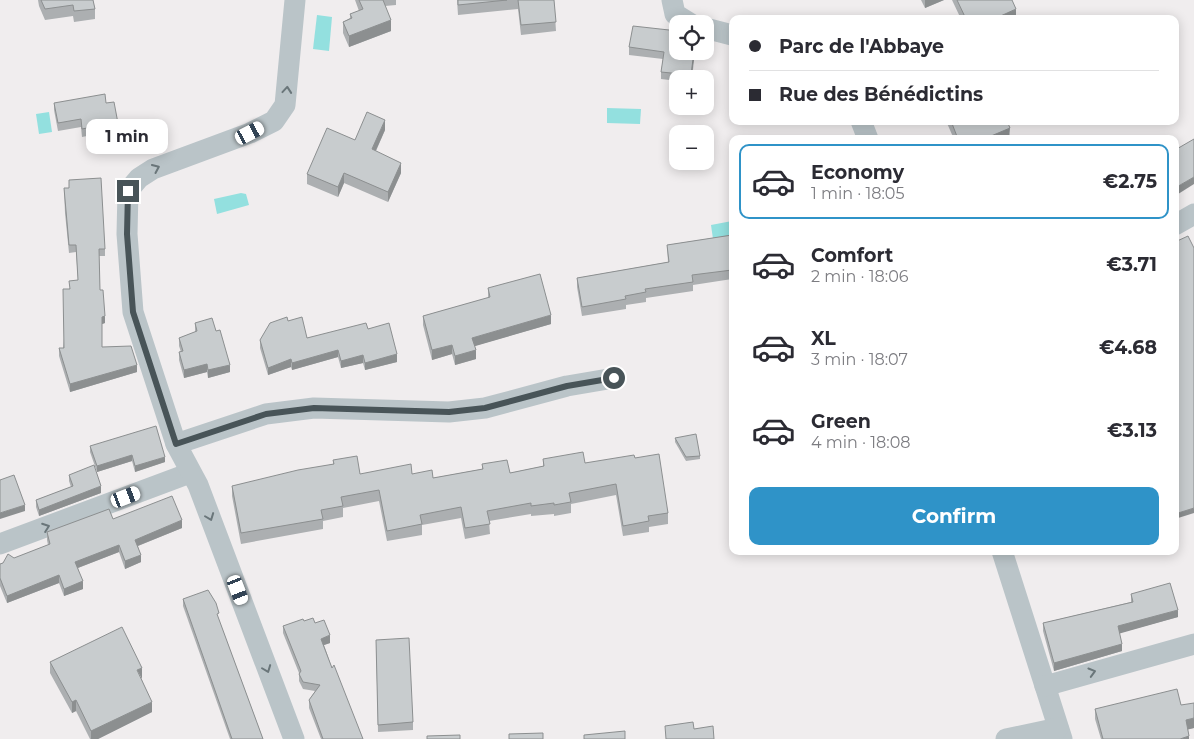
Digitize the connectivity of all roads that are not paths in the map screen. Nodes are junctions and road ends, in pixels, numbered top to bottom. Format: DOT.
graph roads {
  1 [pos="295,0"];
  2 [pos="672,0"];
  3 [pos="677,15"];
  4 [pos="714,30"];
  5 [pos="729,34"];
  6 [pos="614,378"];
  7 [pos="176,444"];
  8 [pos="190,473"];
  9 [pos="0,544"];
  10 [pos="1003,555"];
  11 [pos="1194,644"];
  12 [pos="1045,686"];
  13 [pos="1060,733"];
  14 [pos="294,739"];
  15 [pos="1006,739"];
  7 -- 1 [label="street, one-way"];
  2 -- 3 [label="street"];
  4 -- 5 [label="street"];
  6 -- 7 [label="street"];
  7 -- 8 [label="street"];
  9 -- 8 [label="street, one-way"];
  8 -- 14 [label="street, one-way"];
  10 -- 12 [label="street"];
  12 -- 11 [label="street, one-way"];
  12 -- 13 [label="street"];
  13 -- 15 [label="street"];
}
